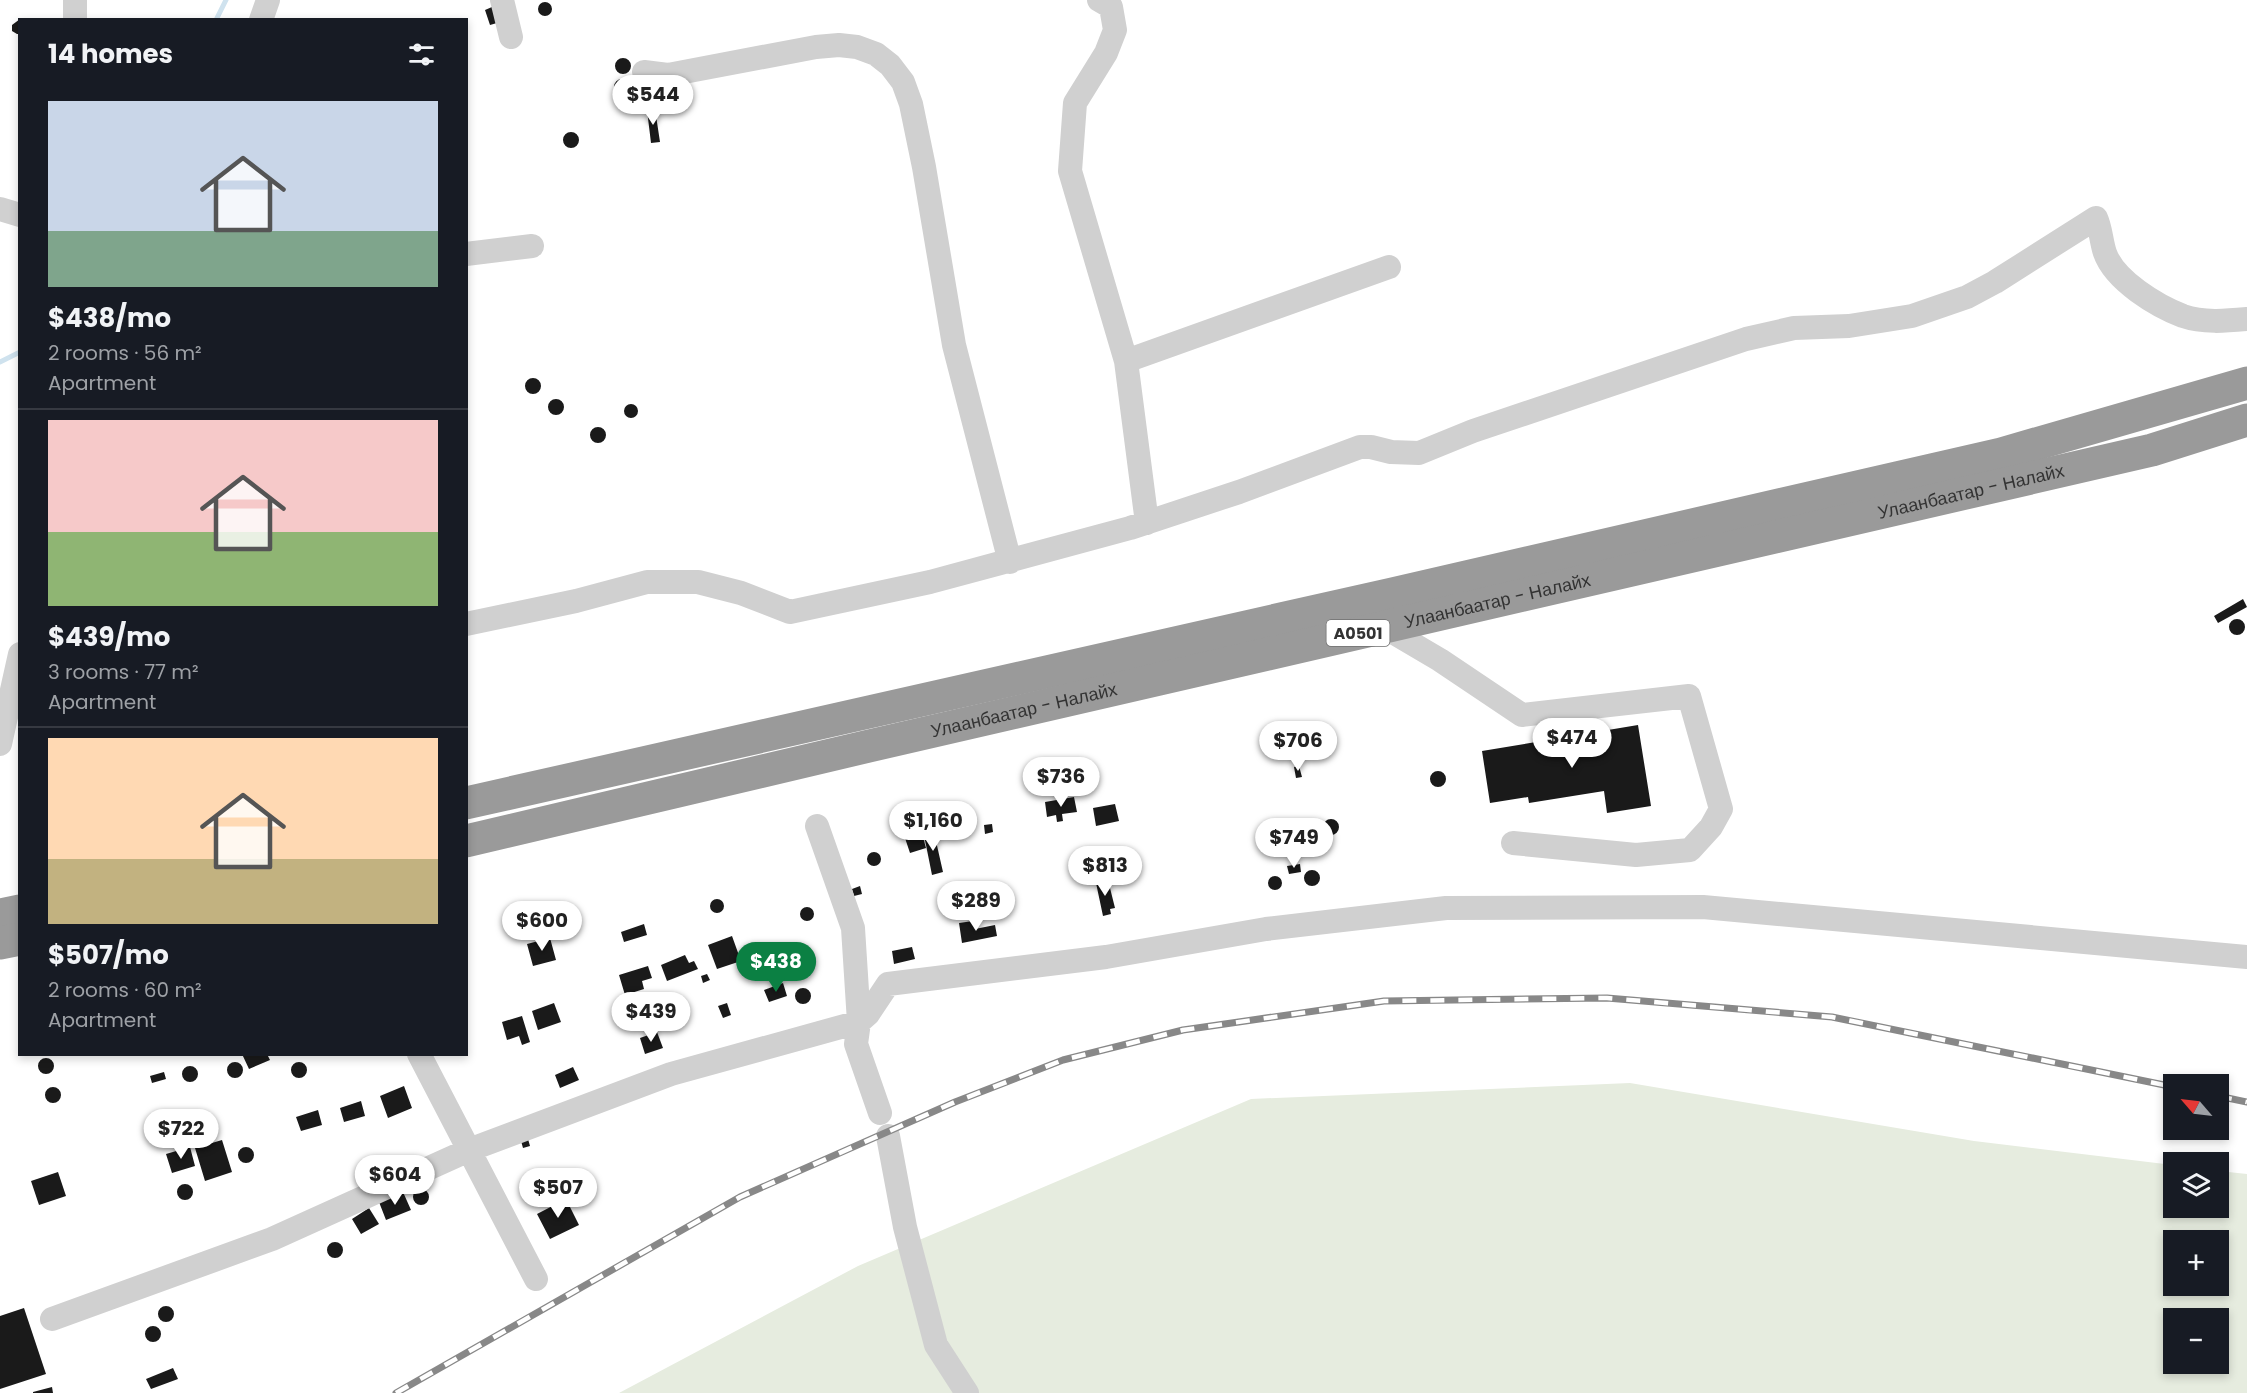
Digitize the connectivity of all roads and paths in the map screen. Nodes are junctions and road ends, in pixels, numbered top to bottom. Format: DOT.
graph roads {
  1 [pos="75,0"];
  2 [pos="268,0"];
  3 [pos="502,0"];
  4 [pos="1099,0"];
  5 [pos="75,18"];
  6 [pos="262,18"];
  7 [pos="512,37"];
  8 [pos="644,72"];
  9 [pos="0,209"];
  10 [pos="18,214"];
  11 [pos="532,246"];
  12 [pos="468,254"];
  13 [pos="1389,267"];
  14 [pos="2247,319"];
  15 [pos="1126,361"];
  16 [pos="2247,383"];
  17 [pos="2247,420"];
  18 [pos="1147,523"];
  19 [pos="1010,562"];
  20 [pos="468,624"];
  21 [pos="1384,627"];
  22 [pos="18,661"];
  23 [pos="14,704"];
  24 [pos="0,744"];
  25 [pos="468,803"];
  26 [pos="817,826"];
  27 [pos="468,841"];
  28 [pos="1513,843"];
  29 [pos="18,911"];
  30 [pos="0,915"];
  31 [pos="18,939"];
  32 [pos="0,943"];
  33 [pos="2247,957"];
  34 [pos="860,1022"];
  35 [pos="420,1056"];
  36 [pos="880,1113"];
  37 [pos="888,1136"];
  38 [pos="469,1150"];
  39 [pos="536,1279"];
  40 [pos="52,1318"];
  41 [pos="967,1393"];
  1 -- 5 [label="street"];
  2 -- 6 [label="street"];
  3 -- 7 [label="street"];
  4 -- 15 [label="street"];
  8 -- 19 [label="street"];
  9 -- 10 [label="street"];
  11 -- 12 [label="street"];
  13 -- 15 [label="street"];
  14 -- 18 [label="street"];
  15 -- 18 [label="street"];
  16 -- 25 [label="highway, Улаанбаатар - Налайх / A0501"];
  17 -- 21 [label="highway, Улаанбаатар - Налайх / A0501"];
  18 -- 19 [label="street"];
  19 -- 20 [label="street"];
  21 -- 27 [label="highway, Улаанбаатар - Налайх / A0501"];
  21 -- 28 [label="street"];
  22 -- 23 [label="street"];
  23 -- 24 [label="street"];
  26 -- 34 [label="street"];
  29 -- 30 [label="highway"];
  31 -- 32 [label="highway"];
  33 -- 34 [label="street"];
  34 -- 36 [label="street"];
  34 -- 38 [label="street"];
  35 -- 38 [label="street"];
  37 -- 41 [label="street"];
  38 -- 39 [label="street"];
  38 -- 40 [label="street"];
}
